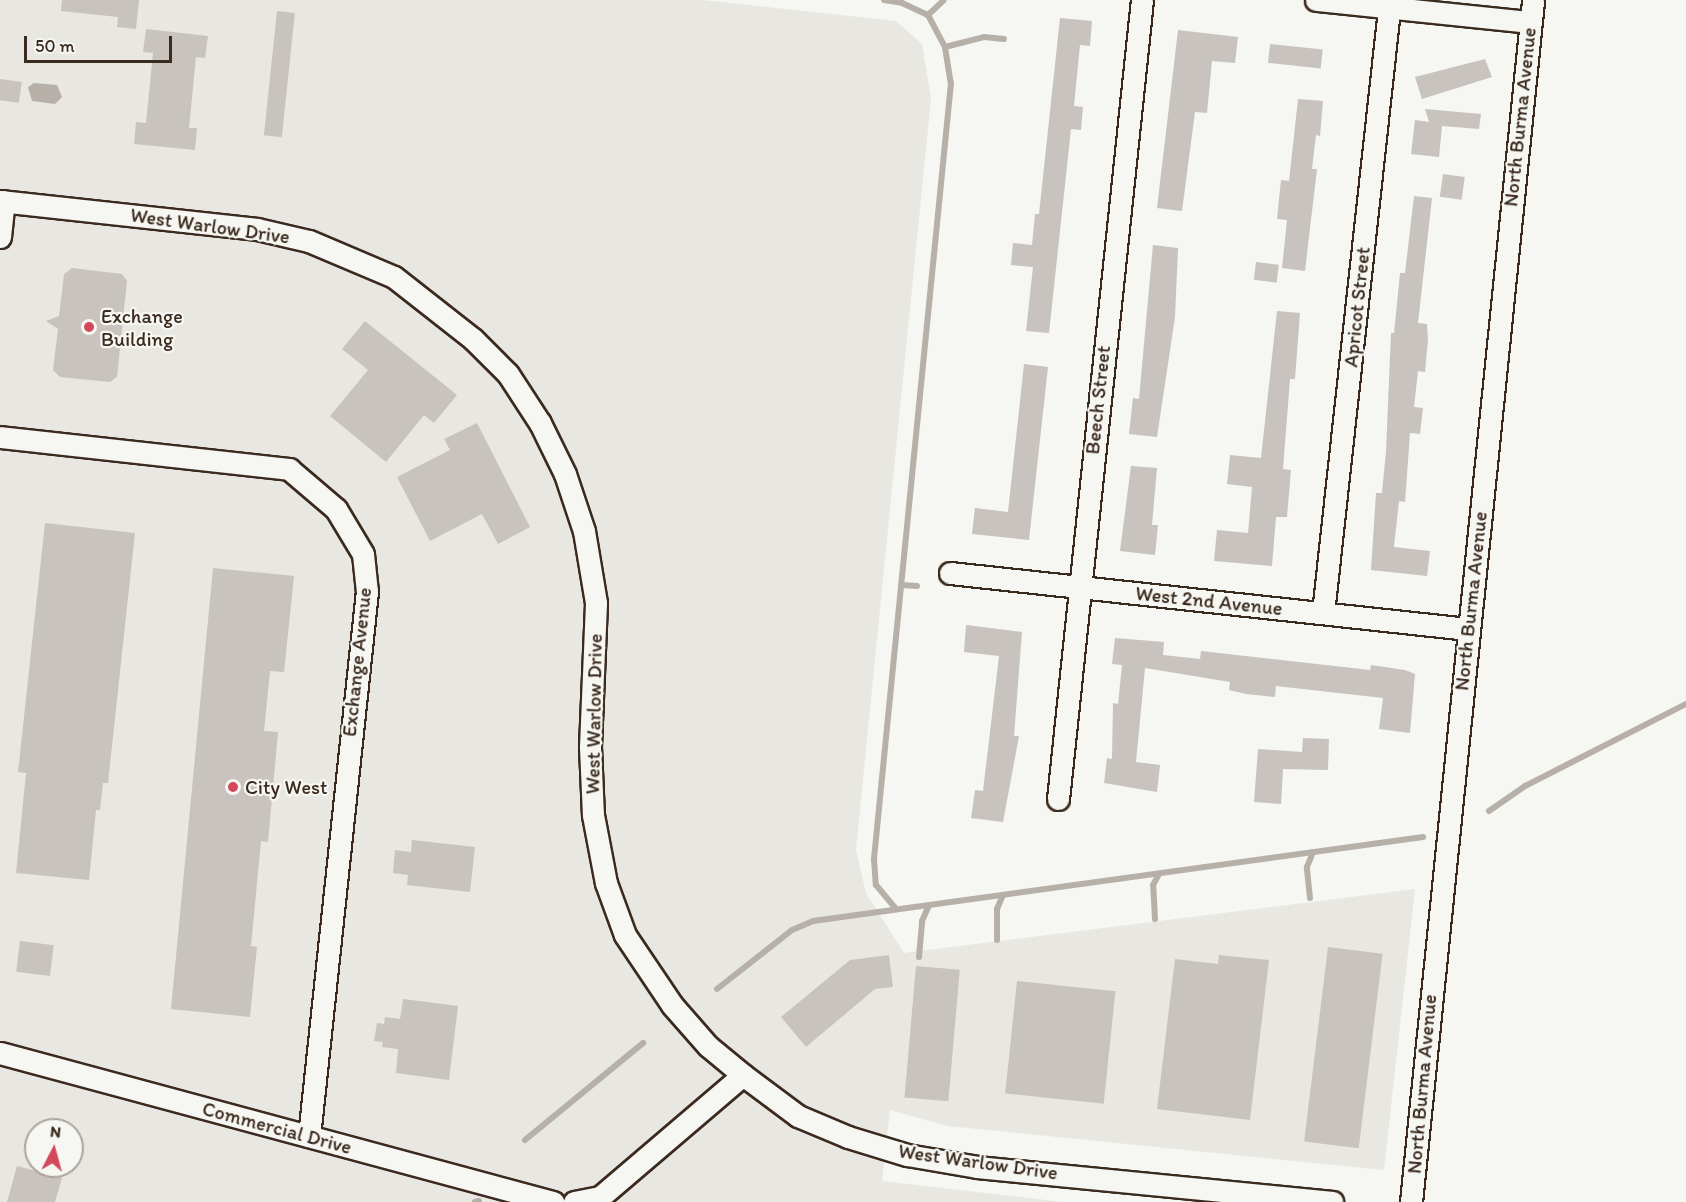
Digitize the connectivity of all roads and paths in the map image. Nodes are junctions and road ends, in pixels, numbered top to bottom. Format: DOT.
graph roads {
  1 [pos="1142,0"];
  2 [pos="1316,0"];
  3 [pos="1533,0"];
  4 [pos="1389,4"];
  5 [pos="1530,22"];
  6 [pos="2,201"];
  7 [pos="0,237"];
  8 [pos="0,437"];
  9 [pos="950,573"];
  10 [pos="1077,587"];
  11 [pos="1323,613"];
  12 [pos="1468,629"];
  13 [pos="1058,800"];
  14 [pos="0,1053"];
  15 [pos="743,1075"];
  16 [pos="309,1136"];
  17 [pos="553,1202"];
  18 [pos="574,1202"];
  19 [pos="1332,1202"];
  20 [pos="1412,1202"];
  1 -- 10 [label="street, Beech Street"];
  2 -- 4 [label="street"];
  3 -- 5 [label="street, North Burma Avenue"];
  4 -- 5 [label="street"];
  4 -- 11 [label="street, Apricot Street"];
  5 -- 12 [label="street, North Burma Avenue"];
  6 -- 7 [label="street"];
  6 -- 15 [label="street, West Warlow Drive"];
  8 -- 16 [label="street, Exchange Avenue"];
  9 -- 10 [label="street, West 2nd Avenue"];
  10 -- 11 [label="street, West 2nd Avenue"];
  10 -- 13 [label="street, Beech Street"];
  11 -- 12 [label="street, West 2nd Avenue"];
  12 -- 20 [label="street, North Burma Avenue"];
  14 -- 16 [label="street, Commercial Drive"];
  15 -- 18 [label="street"];
  15 -- 19 [label="street, West Warlow Drive"];
  16 -- 17 [label="street, Commercial Drive"];
}
